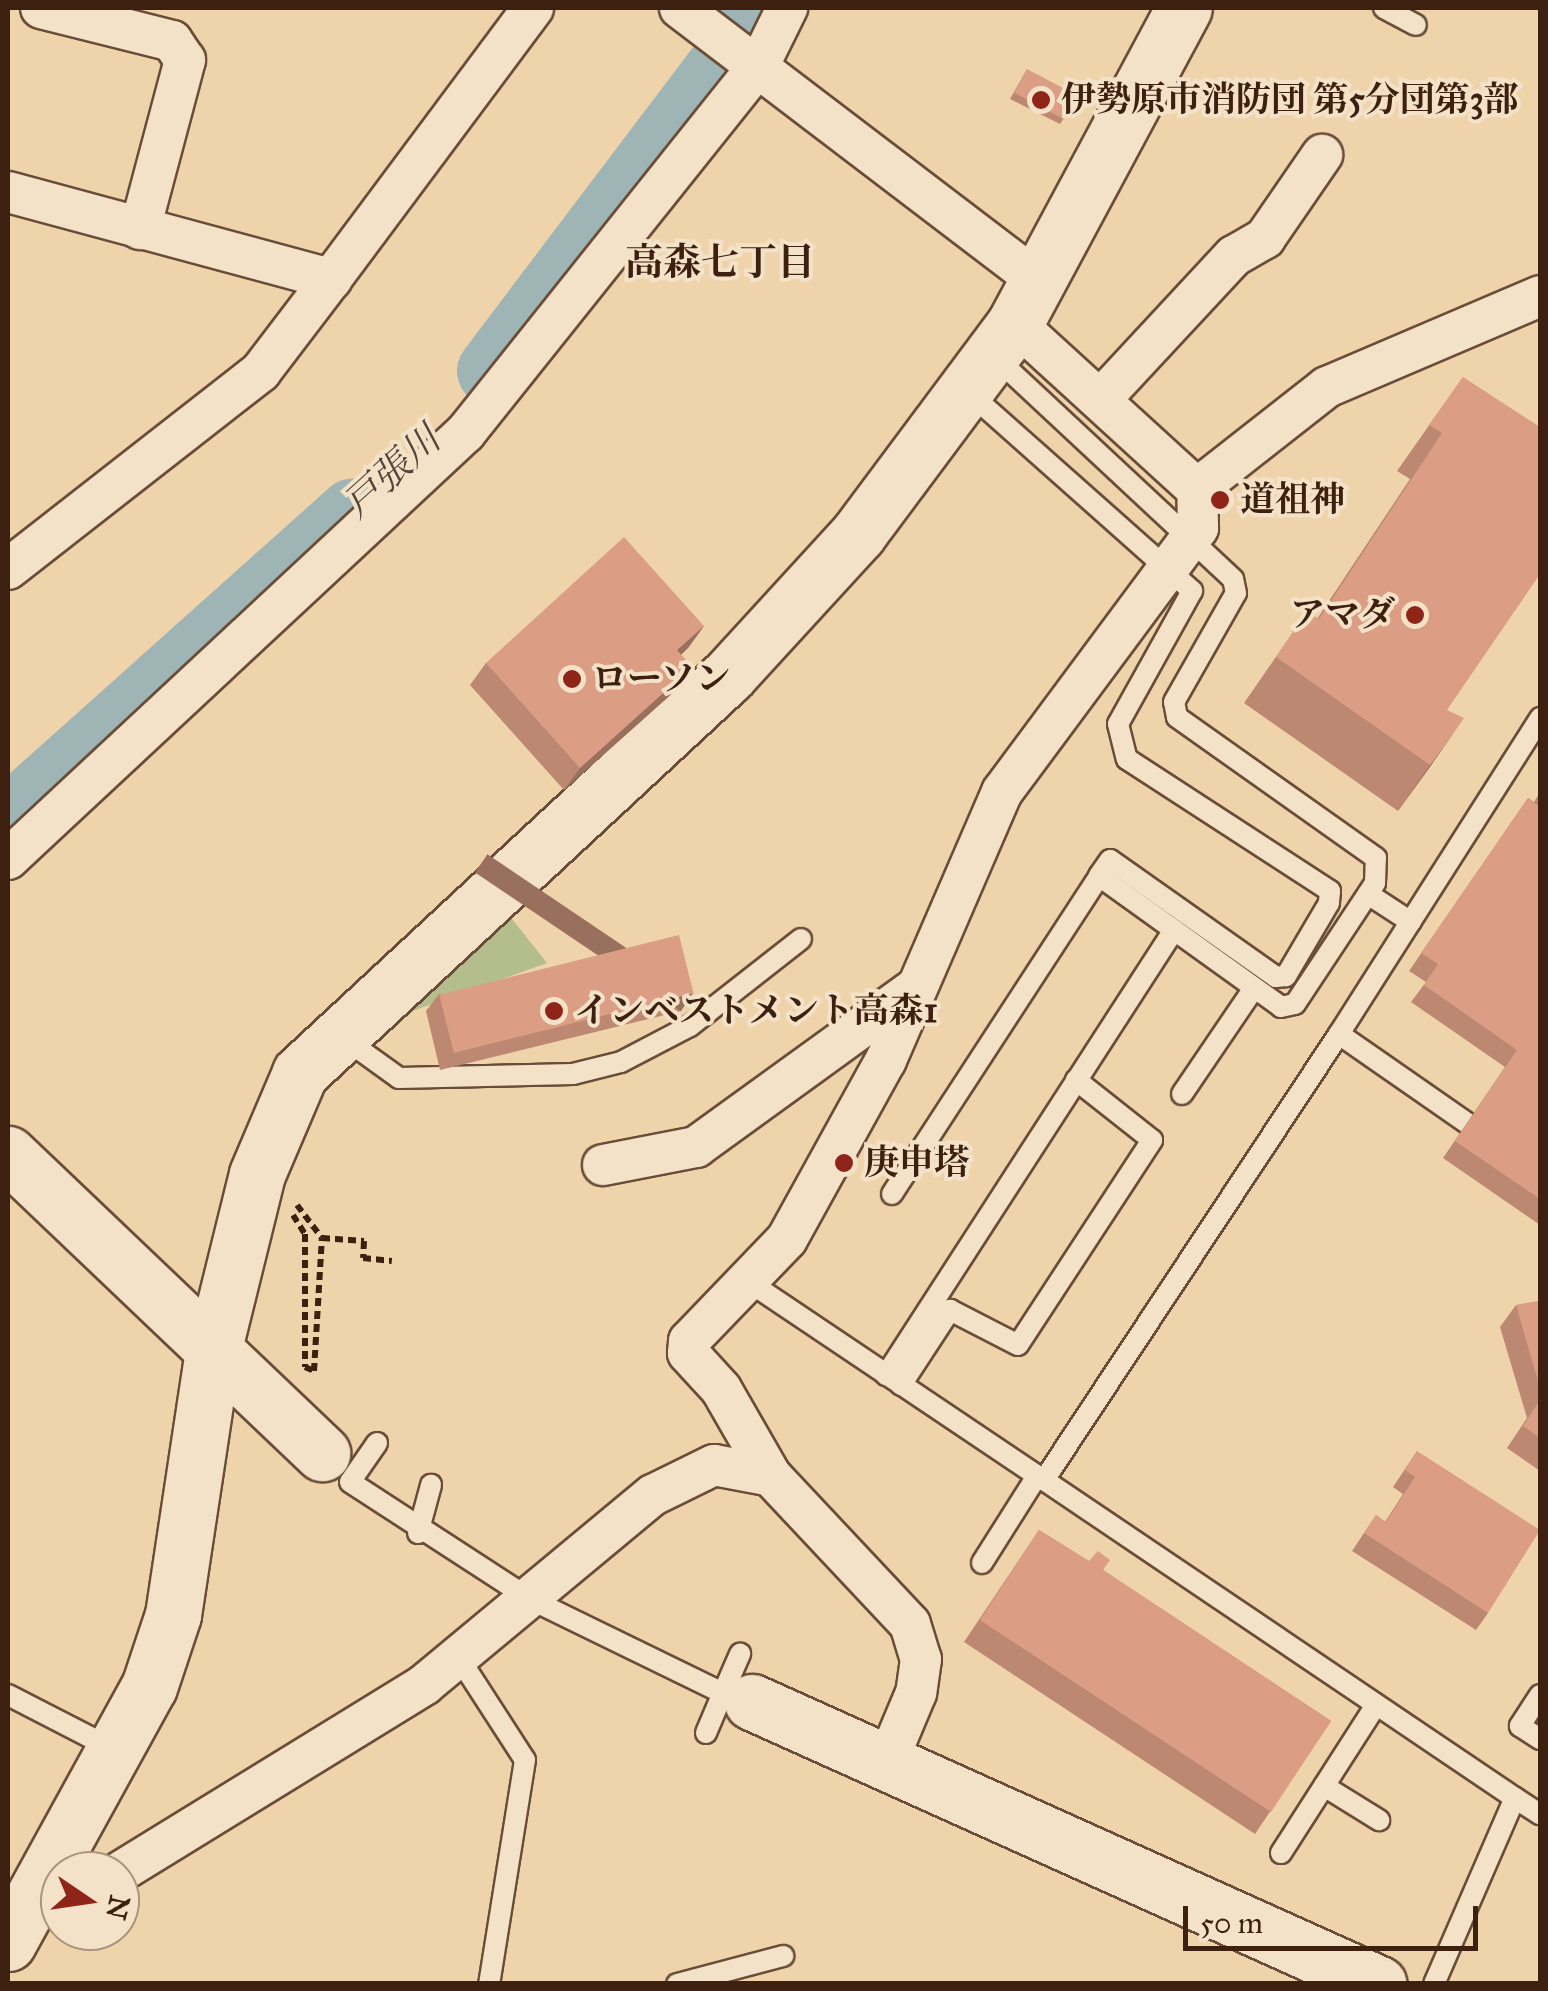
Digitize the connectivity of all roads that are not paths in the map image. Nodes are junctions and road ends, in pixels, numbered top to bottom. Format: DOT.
graph roads {
  1 [pos="41,8"];
  2 [pos="533,8"];
  3 [pos="680,8"];
  4 [pos="788,8"];
  5 [pos="1184,8"];
  6 [pos="1384,8"];
  7 [pos="1416,25"];
  8 [pos="759,65"];
  9 [pos="1322,155"];
  10 [pos="8,192"];
  11 [pos="140,229"];
  12 [pos="331,280"];
  13 [pos="1540,296"];
  14 [pos="1003,337"];
  15 [pos="1100,400"];
  16 [pos="1197,489"];
  17 [pos="1179,554"];
  18 [pos="8,569"];
  19 [pos="1540,718"];
  20 [pos="8,858"];
  21 [pos="1099,876"];
  22 [pos="1368,894"];
  23 [pos="1410,922"];
  24 [pos="1174,930"];
  25 [pos="801,940"];
  26 [pos="920,985"];
  27 [pos="1254,988"];
  28 [pos="337,1033"];
  29 [pos="1339,1034"];
  30 [pos="1076,1080"];
  31 [pos="1182,1094"];
  32 [pos="1466,1123"];
  33 [pos="8,1154"];
  34 [pos="603,1165"];
  35 [pos="892,1194"];
  36 [pos="749,1282"];
  37 [pos="212,1356"];
  38 [pos="894,1380"];
  39 [pos="378,1443"];
  40 [pos="322,1453"];
  41 [pos="771,1476"];
  42 [pos="1040,1478"];
  43 [pos="431,1485"];
  44 [pos="418,1533"];
  45 [pos="982,1563"];
  46 [pos="530,1599"];
  47 [pos="459,1658"];
  48 [pos="738,1683"];
  49 [pos="8,1695"];
  50 [pos="1540,1695"];
  51 [pos="1376,1704"];
  52 [pos="706,1732"];
  53 [pos="1540,1739"];
  54 [pos="117,1751"];
  55 [pos="887,1762"];
  56 [pos="1324,1786"];
  57 [pos="1516,1798"];
  58 [pos="1540,1814"];
  59 [pos="1379,1820"];
  60 [pos="69,1851"];
  61 [pos="1281,1854"];
  62 [pos="140,1859"];
  63 [pos="40,1903"];
  64 [pos="8,1943"];
  65 [pos="783,1956"];
  66 [pos="489,1984"];
  67 [pos="677,1984"];
  68 [pos="1379,1984"];
  69 [pos="1434,1984"];
  1 -- 11 [label="street"];
  2 -- 12 [label="street"];
  3 -- 8 [label="street"];
  4 -- 8 [label="street"];
  5 -- 14 [label="street"];
  6 -- 7 [label="lane"];
  8 -- 14 [label="street"];
  8 -- 20 [label="street"];
  9 -- 15 [label="street"];
  10 -- 11 [label="street"];
  11 -- 12 [label="street"];
  12 -- 18 [label="street"];
  13 -- 16 [label="street"];
  14 -- 15 [label="street"];
  14 -- 17 [label="lane"];
  14 -- 17 [label="lane"];
  14 -- 28 [label="street"];
  15 -- 16 [label="street"];
  16 -- 17 [label="street"];
  17 -- 21 [label="lane"];
  17 -- 22 [label="lane"];
  17 -- 26 [label="street"];
  19 -- 23 [label="lane"];
  21 -- 24 [label="lane"];
  21 -- 35 [label="lane"];
  22 -- 23 [label="lane"];
  22 -- 27 [label="lane"];
  23 -- 29 [label="lane"];
  24 -- 27 [label="lane"];
  24 -- 30 [label="lane"];
  25 -- 28 [label="lane"];
  26 -- 34 [label="street"];
  26 -- 36 [label="street"];
  27 -- 31 [label="lane"];
  28 -- 37 [label="street"];
  29 -- 32 [label="lane"];
  29 -- 42 [label="lane"];
  30 -- 38 [label="lane"];
  30 -- 38 [label="lane"];
  33 -- 37 [label="street"];
  36 -- 38 [label="lane"];
  36 -- 41 [label="street"];
  37 -- 40 [label="street"];
  37 -- 54 [label="street"];
  38 -- 42 [label="lane"];
  39 -- 44 [label="lane"];
  41 -- 46 [label="street"];
  41 -- 55 [label="street"];
  42 -- 45 [label="lane"];
  42 -- 51 [label="lane"];
  43 -- 44 [label="lane"];
  44 -- 46 [label="lane"];
  46 -- 47 [label="street"];
  46 -- 48 [label="lane"];
  47 -- 62 [label="street"];
  47 -- 66 [label="lane"];
  48 -- 52 [label="lane"];
  48 -- 55 [label="street"];
  49 -- 54 [label="lane"];
  50 -- 53 [label="lane"];
  51 -- 56 [label="lane"];
  51 -- 57 [label="lane"];
  54 -- 60 [label="street"];
  55 -- 68 [label="street"];
  56 -- 59 [label="lane"];
  56 -- 61 [label="lane"];
  57 -- 58 [label="lane"];
  57 -- 69 [label="lane"];
  63 -- 64 [label="street"];
  65 -- 67 [label="lane"];
}
